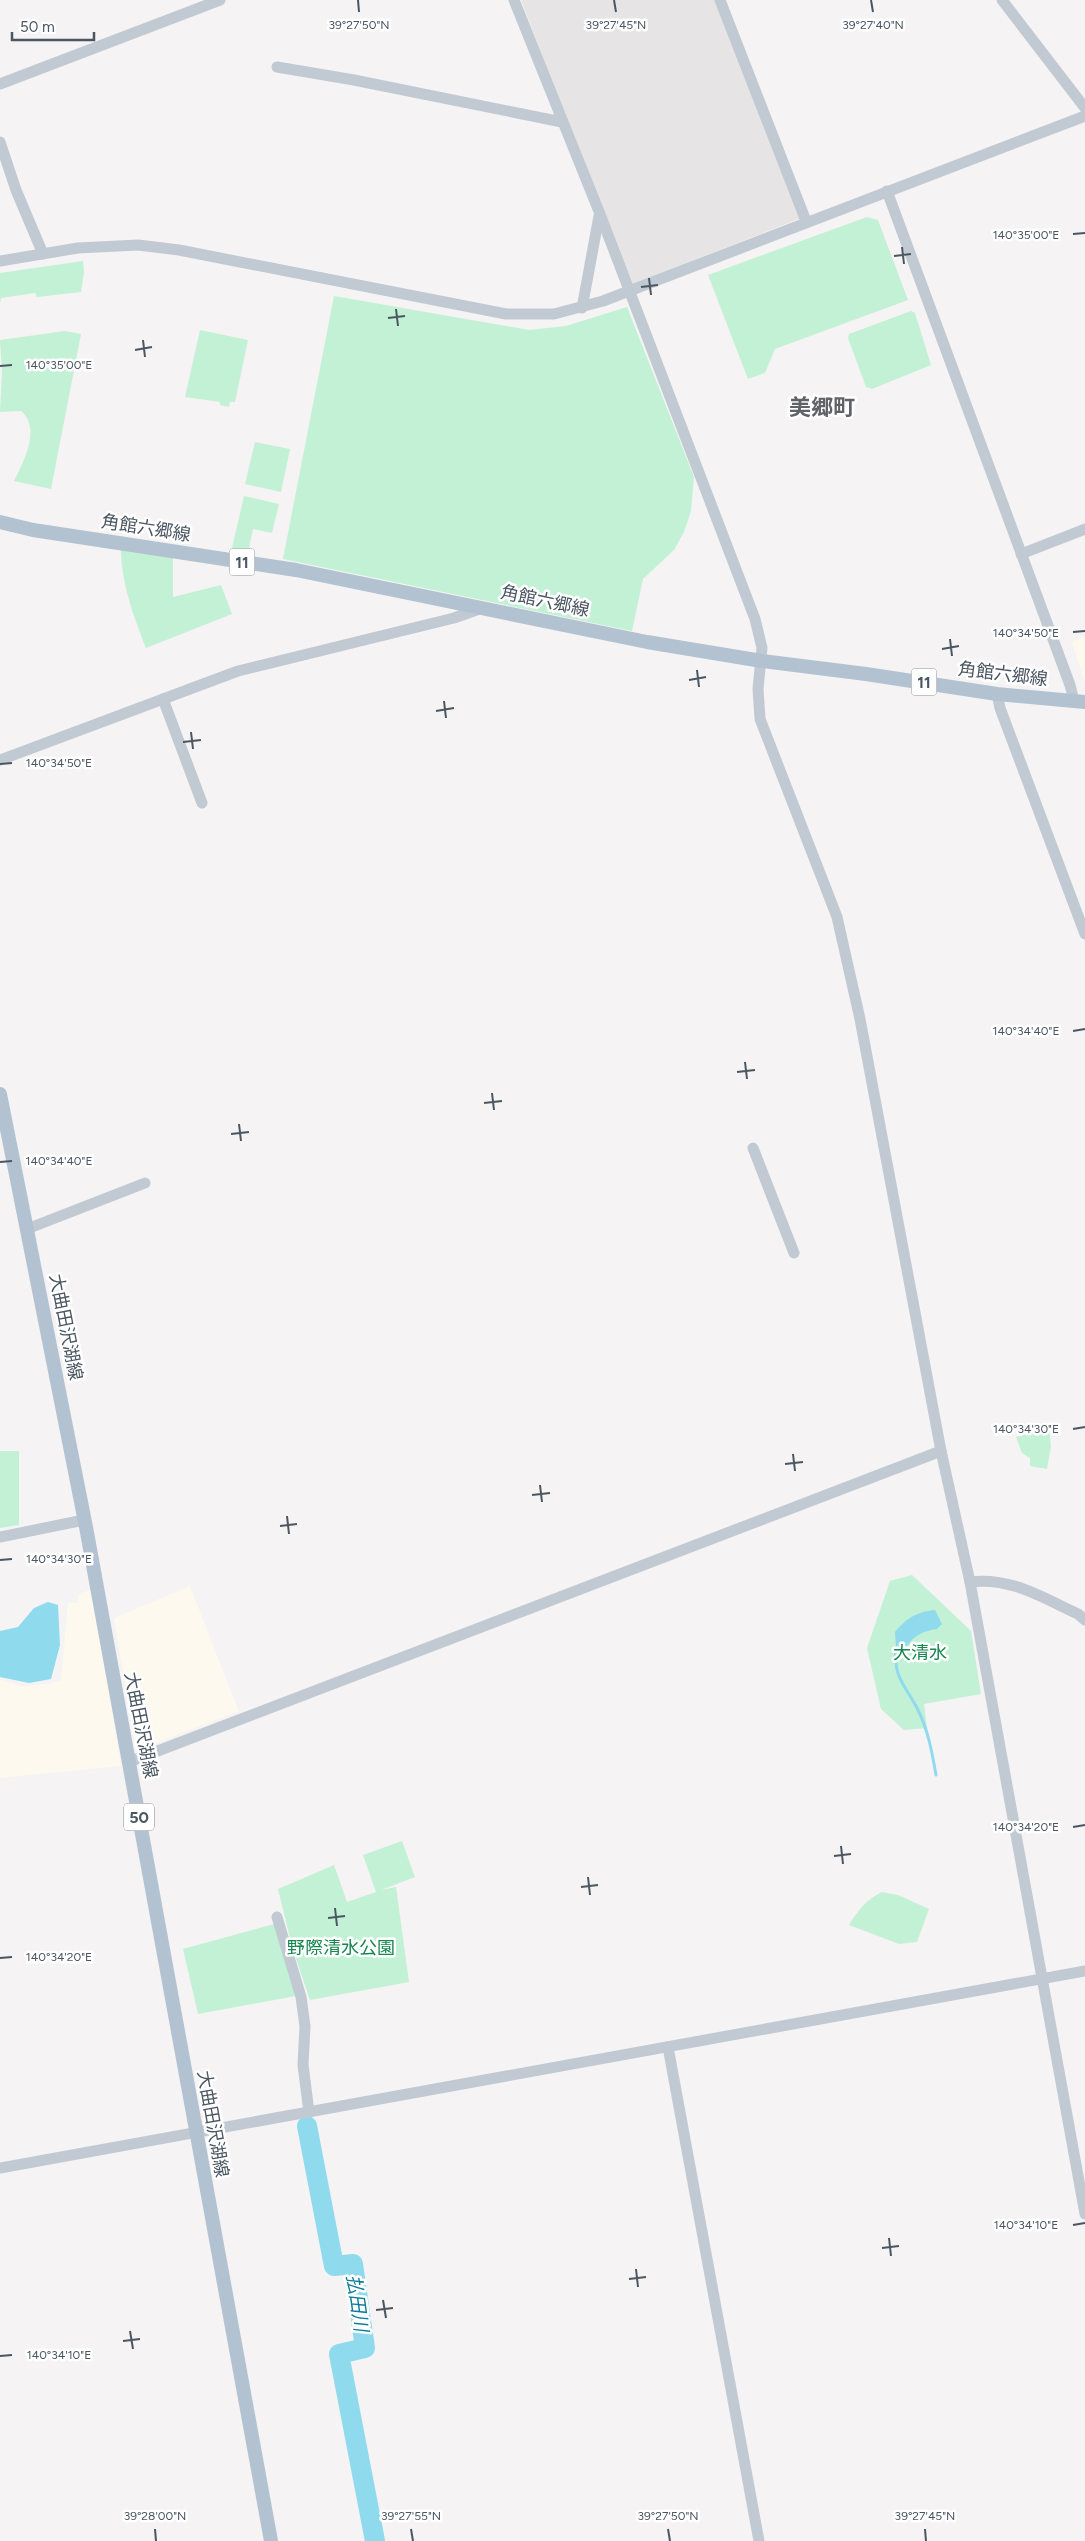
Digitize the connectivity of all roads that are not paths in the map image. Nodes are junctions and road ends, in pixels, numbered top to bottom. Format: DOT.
graph roads {
  1 [pos="220,0"];
  2 [pos="514,0"];
  3 [pos="720,0"];
  4 [pos="1002,0"];
  5 [pos="277,67"];
  6 [pos="0,84"];
  7 [pos="1085,108"];
  8 [pos="1085,116"];
  9 [pos="562,122"];
  10 [pos="0,142"];
  11 [pos="887,191"];
  12 [pos="600,214"];
  13 [pos="806,222"];
  14 [pos="43,254"];
  15 [pos="0,261"];
  16 [pos="629,291"];
  17 [pos="582,308"];
  18 [pos="0,522"];
  19 [pos="1085,529"];
  20 [pos="1021,554"];
  21 [pos="484,608"];
  22 [pos="762,661"];
  23 [pos="997,694"];
  24 [pos="162,699"];
  25 [pos="1079,702"];
  26 [pos="0,760"];
  27 [pos="202,803"];
  28 [pos="1085,934"];
  29 [pos="0,1094"];
  30 [pos="753,1148"];
  31 [pos="145,1183"];
  32 [pos="27,1230"];
  33 [pos="794,1252"];
  34 [pos="941,1451"];
  35 [pos="84,1520"];
  36 [pos="0,1538"];
  37 [pos="970,1582"];
  38 [pos="1085,1620"];
  39 [pos="129,1762"];
  40 [pos="277,1917"];
  41 [pos="1085,1971"];
  42 [pos="1042,1979"];
  43 [pos="668,2047"];
  44 [pos="309,2112"];
  45 [pos="196,2133"];
  46 [pos="0,2168"];
  47 [pos="1085,2214"];
  48 [pos="271,2541"];
  49 [pos="759,2541"];
  1 -- 6 [label="street"];
  2 -- 9 [label="street"];
  3 -- 13 [label="street"];
  4 -- 7 [label="street"];
  5 -- 9 [label="street"];
  8 -- 11 [label="street"];
  9 -- 12 [label="street"];
  10 -- 14 [label="street"];
  11 -- 13 [label="street"];
  11 -- 20 [label="street"];
  12 -- 16 [label="street"];
  12 -- 17 [label="street"];
  13 -- 16 [label="street"];
  14 -- 15 [label="street"];
  14 -- 17 [label="street"];
  16 -- 17 [label="street"];
  16 -- 22 [label="street"];
  18 -- 21 [label="main road, 角館六郷線 / 11"];
  19 -- 20 [label="street"];
  20 -- 25 [label="street"];
  21 -- 22 [label="main road, 角館六郷線 / 11"];
  21 -- 24 [label="street"];
  22 -- 23 [label="main road, 角館六郷線 / 11"];
  22 -- 34 [label="street"];
  23 -- 25 [label="main road, 角館六郷線 / 11"];
  23 -- 28 [label="street"];
  24 -- 26 [label="street"];
  24 -- 27 [label="street"];
  29 -- 32 [label="main road, 大曲田沢湖線 / 50"];
  30 -- 33 [label="street"];
  31 -- 32 [label="street"];
  32 -- 35 [label="main road, 大曲田沢湖線 / 50"];
  34 -- 37 [label="street"];
  34 -- 39 [label="street"];
  35 -- 36 [label="street"];
  35 -- 39 [label="main road, 大曲田沢湖線 / 50"];
  37 -- 38 [label="street"];
  37 -- 42 [label="street"];
  39 -- 45 [label="main road, 大曲田沢湖線 / 50"];
  40 -- 44 [label="street"];
  41 -- 42 [label="street"];
  42 -- 43 [label="street"];
  42 -- 47 [label="street"];
  43 -- 44 [label="street"];
  43 -- 49 [label="street"];
  44 -- 45 [label="street"];
  45 -- 46 [label="street"];
  45 -- 48 [label="main road, 大曲田沢湖線 / 50"];
}
